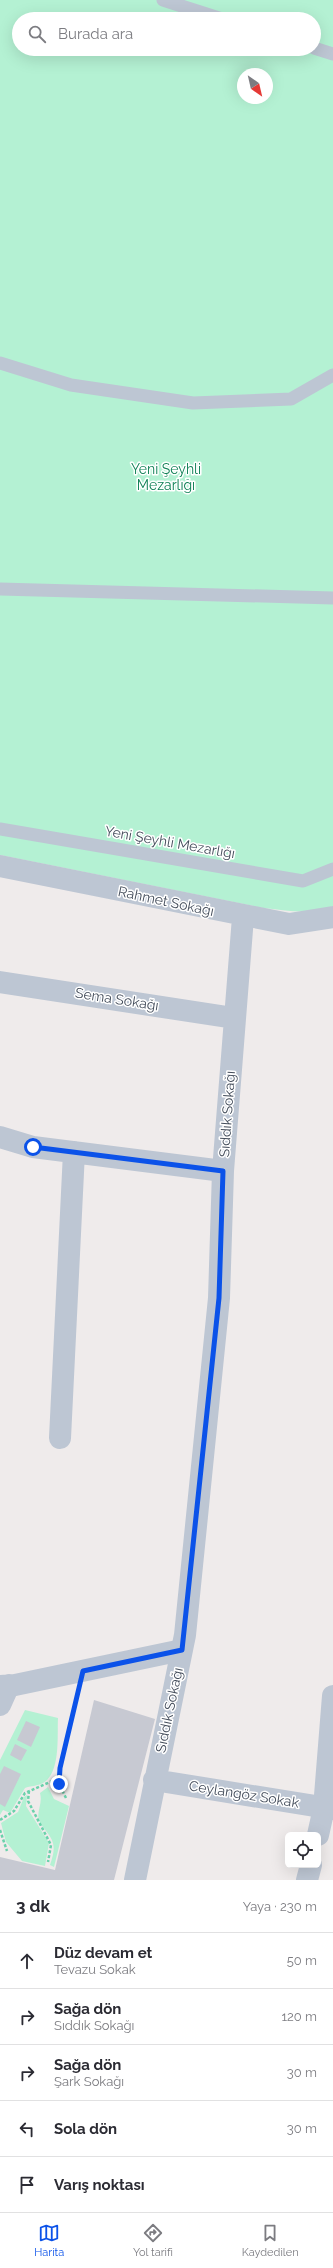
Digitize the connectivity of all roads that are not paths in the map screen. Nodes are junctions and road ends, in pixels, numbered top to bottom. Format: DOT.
graph roads {
  1 [pos="163,0"];
  2 [pos="200,12"];
  3 [pos="321,50"];
  4 [pos="333,54"];
  5 [pos="0,363"];
  6 [pos="333,375"];
  7 [pos="0,589"];
  8 [pos="333,598"];
  9 [pos="0,829"];
  10 [pos="0,866"];
  11 [pos="333,869"];
  12 [pos="242,917"];
  13 [pos="333,917"];
  14 [pos="0,982"];
  15 [pos="234,1018"];
  16 [pos="0,1137"];
  17 [pos="74,1152"];
  18 [pos="223,1171"];
  19 [pos="60,1438"];
  20 [pos="182,1650"];
  21 [pos="4,1686"];
  22 [pos="333,1696"];
  23 [pos="0,1705"];
  24 [pos="154,1780"];
  25 [pos="329,1808"];
  26 [pos="319,1832"];
  27 [pos="310,1868"];
  28 [pos="135,1880"];
  29 [pos="307,1880"];
  1 -- 2 [label="lane"];
  3 -- 4 [label="lane"];
  5 -- 6 [label="lane"];
  7 -- 8 [label="lane"];
  9 -- 11 [label="lane, Yeni Şeyhli Mezarlığı"];
  10 -- 12 [label="street, Rahmet Sokağı"];
  12 -- 13 [label="street, Rahmet Sokağı"];
  12 -- 15 [label="street, Sıddık Sokağı"];
  14 -- 15 [label="street, Sema Sokağı"];
  15 -- 18 [label="street, Sıddık Sokağı"];
  16 -- 17 [label="street"];
  17 -- 18 [label="street"];
  17 -- 19 [label="street"];
  18 -- 20 [label="street, Sıddık Sokağı"];
  20 -- 21 [label="street"];
  20 -- 24 [label="street, Sıddık Sokağı"];
  21 -- 23 [label="street"];
  22 -- 25 [label="street"];
  24 -- 25 [label="street, Ceylangöz Sokak"];
  24 -- 28 [label="street, Sıddık Sokağı"];
  25 -- 26 [label="street"];
  27 -- 29 [label="street"];
}
